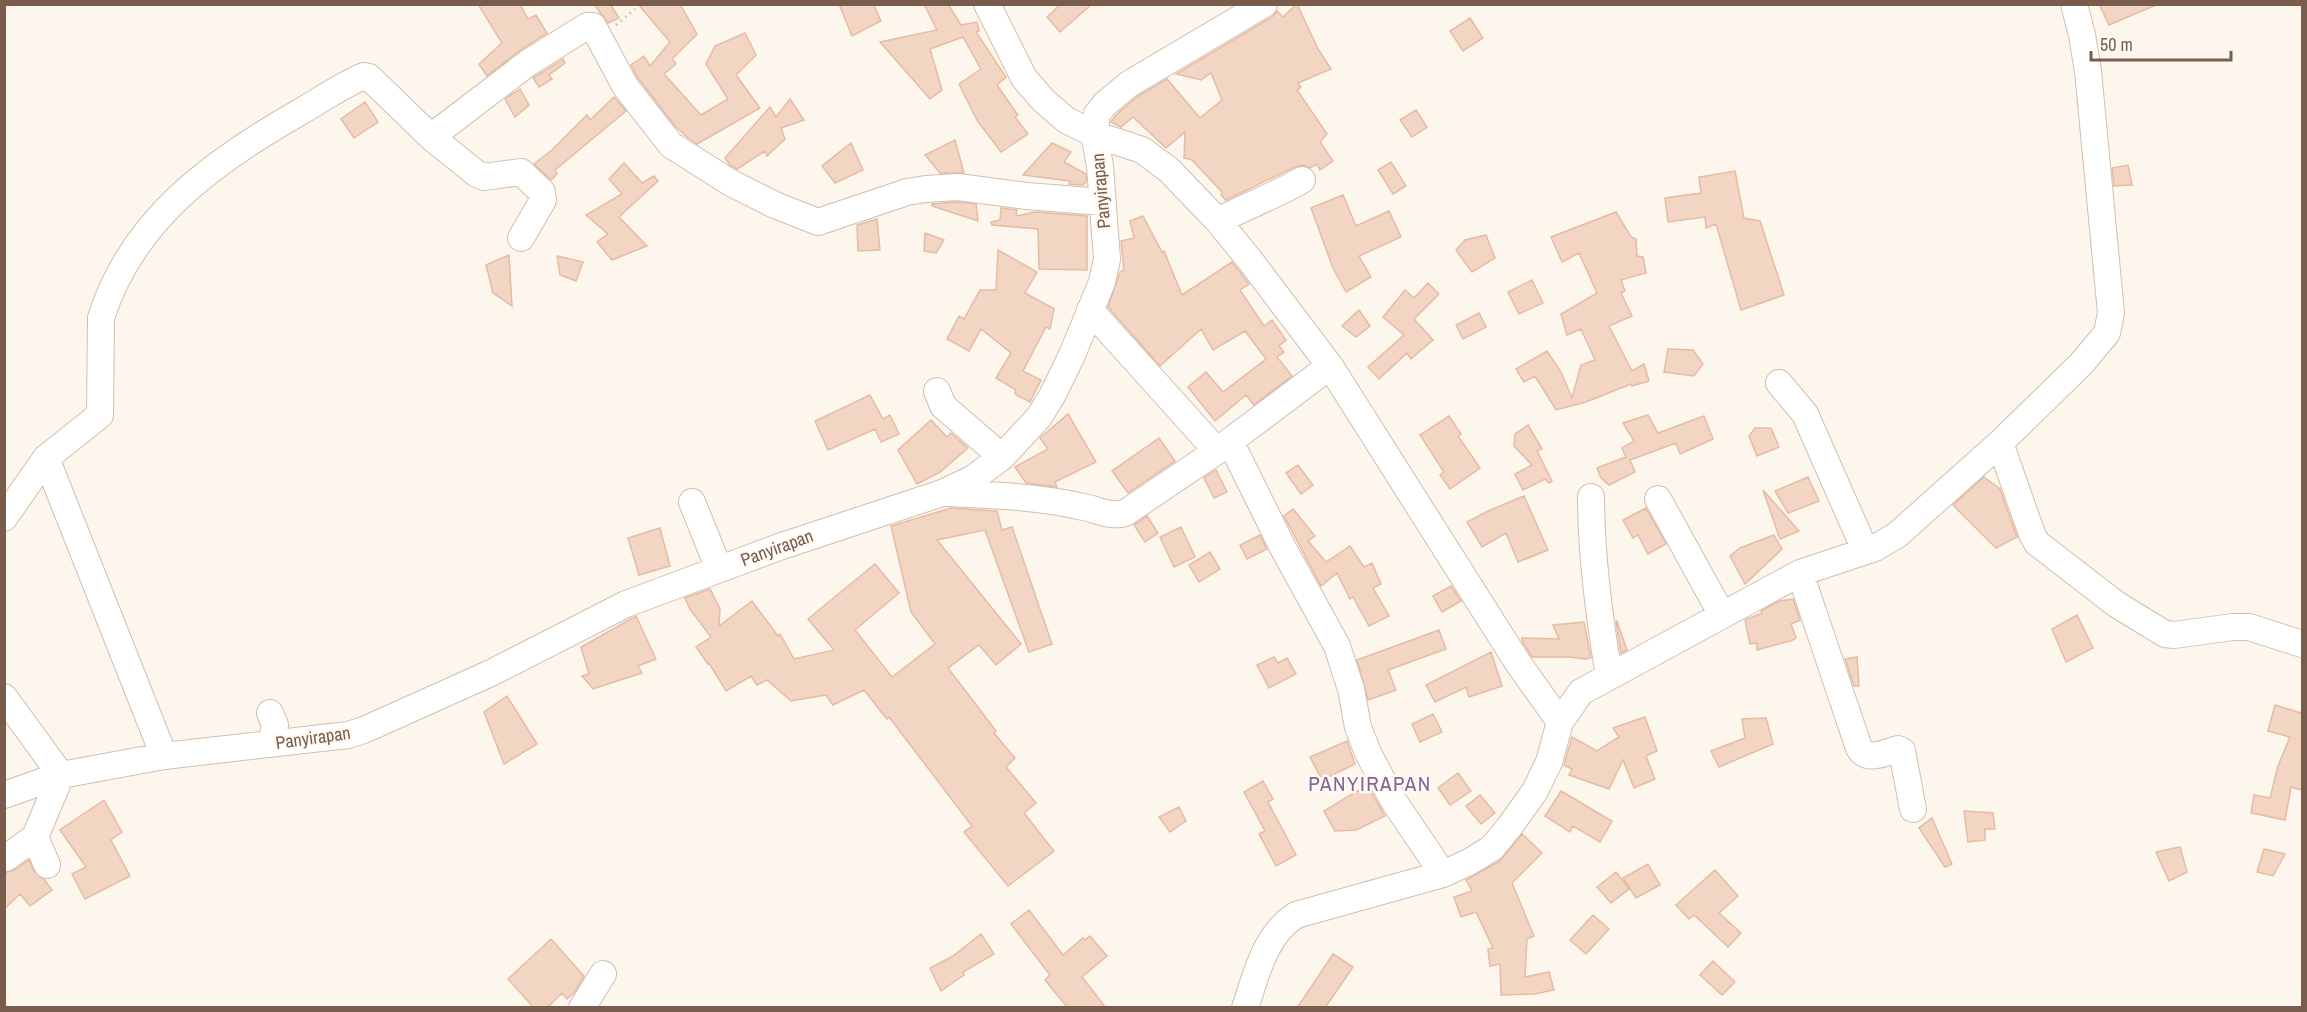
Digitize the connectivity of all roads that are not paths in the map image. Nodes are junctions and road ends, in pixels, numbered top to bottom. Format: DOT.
graph roads {
  1 [pos="987,4"];
  2 [pos="1264,4"];
  3 [pos="2074,4"];
  4 [pos="1094,134"];
  5 [pos="431,137"];
  6 [pos="1302,180"];
  7 [pos="1101,202"];
  8 [pos="1218,221"];
  9 [pos="521,238"];
  10 [pos="1090,310"];
  11 [pos="1330,366"];
  12 [pos="1779,384"];
  13 [pos="937,391"];
  14 [pos="2000,443"];
  15 [pos="1223,446"];
  16 [pos="1002,457"];
  17 [pos="46,458"];
  18 [pos="942,493"];
  19 [pos="1591,497"];
  20 [pos="1658,499"];
  21 [pos="692,502"];
  22 [pos="4,518"];
  23 [pos="1864,550"];
  24 [pos="719,569"];
  25 [pos="1800,573"];
  26 [pos="1722,615"];
  27 [pos="2302,644"];
  28 [pos="1609,676"];
  29 [pos="4,697"];
  30 [pos="270,713"];
  31 [pos="1560,722"];
  32 [pos="271,744"];
  33 [pos="164,756"];
  34 [pos="61,775"];
  35 [pos="4,795"];
  36 [pos="1913,809"];
  37 [pos="35,837"];
  38 [pos="6,858"];
  39 [pos="48,865"];
  40 [pos="1443,874"];
  41 [pos="603,975"];
  42 [pos="582,1008"];
  43 [pos="1245,1008"];
  1 -- 4 [label="street"];
  2 -- 4 [label="street, Panyirapan"];
  3 -- 14 [label="street"];
  4 -- 7 [label="street, Panyirapan"];
  4 -- 8 [label="street"];
  5 -- 7 [label="street"];
  5 -- 9 [label="street"];
  5 -- 17 [label="street"];
  6 -- 8 [label="street"];
  7 -- 10 [label="street, Panyirapan"];
  8 -- 11 [label="street"];
  10 -- 15 [label="street"];
  10 -- 16 [label="street, Panyirapan"];
  11 -- 15 [label="street"];
  11 -- 31 [label="street"];
  12 -- 23 [label="street"];
  13 -- 16 [label="street"];
  14 -- 23 [label="street"];
  14 -- 27 [label="street"];
  15 -- 18 [label="street"];
  15 -- 40 [label="street"];
  16 -- 18 [label="street, Panyirapan"];
  17 -- 22 [label="street"];
  17 -- 33 [label="street"];
  18 -- 24 [label="street, Panyirapan"];
  19 -- 28 [label="street"];
  20 -- 26 [label="street"];
  21 -- 24 [label="street"];
  23 -- 25 [label="street"];
  24 -- 32 [label="street, Panyirapan"];
  25 -- 26 [label="street"];
  25 -- 36 [label="street"];
  26 -- 28 [label="street"];
  28 -- 31 [label="street"];
  29 -- 34 [label="street"];
  30 -- 32 [label="street"];
  31 -- 40 [label="street"];
  32 -- 33 [label="street, Panyirapan"];
  33 -- 34 [label="street, Panyirapan"];
  34 -- 35 [label="street, Panyirapan"];
  34 -- 37 [label="street"];
  37 -- 38 [label="street"];
  37 -- 39 [label="street"];
  40 -- 43 [label="street"];
  41 -- 42 [label="street"];
}
